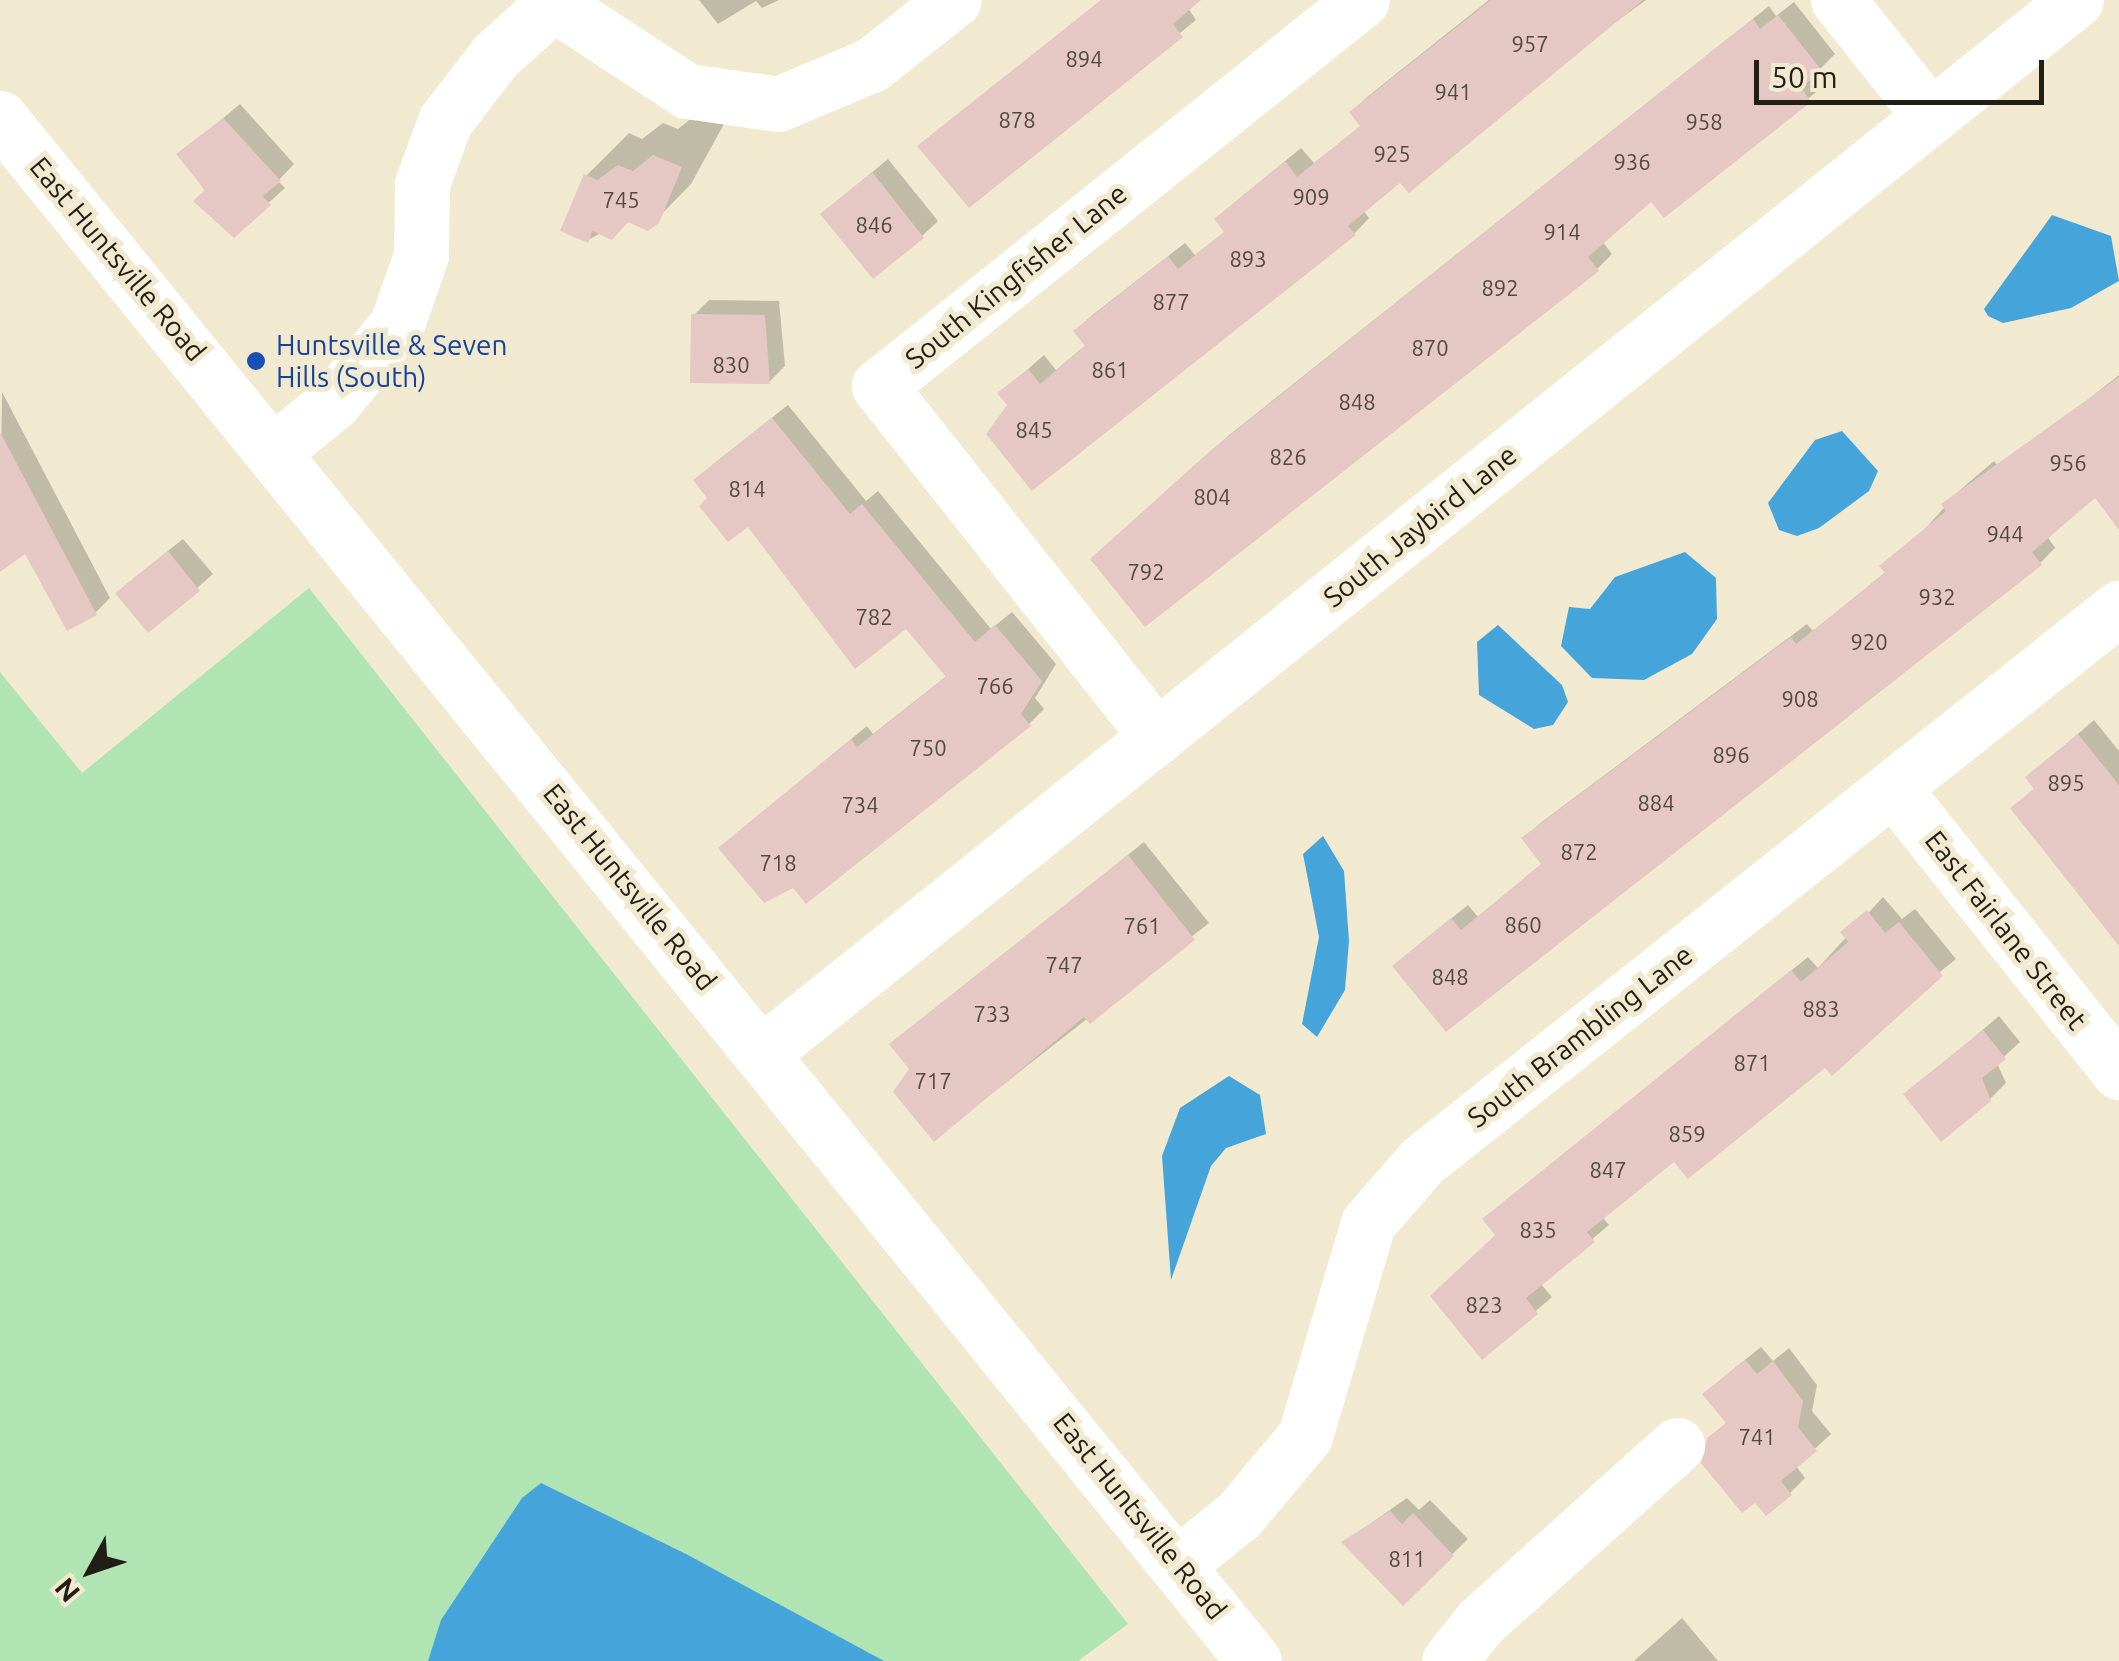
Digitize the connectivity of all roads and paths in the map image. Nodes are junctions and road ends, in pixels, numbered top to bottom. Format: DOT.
graph roads {
  1 [pos="954,0"];
  2 [pos="1362,0"];
  3 [pos="1838,0"];
  4 [pos="2076,0"];
  5 [pos="556,2"];
  6 [pos="1931,116"];
  7 [pos="0,118"];
  8 [pos="275,450"];
  9 [pos="2119,608"];
  10 [pos="1157,737"];
  11 [pos="1893,788"];
  12 [pos="764,1052"];
  13 [pos="2119,1072"];
  14 [pos="1677,1446"];
  15 [pos="1178,1564"];
  16 [pos="1254,1661"];
  17 [pos="1448,1661"];
  1 -- 5 [label="street"];
  2 -- 10 [label="street, South Kingfisher Lane"];
  3 -- 6 [label="street"];
  4 -- 6 [label="street, South Jaybird Lane"];
  5 -- 8 [label="street"];
  6 -- 10 [label="street, South Jaybird Lane"];
  7 -- 8 [label="street, East Huntsville Road"];
  8 -- 12 [label="street, East Huntsville Road"];
  9 -- 11 [label="street, South Brambling Lane"];
  10 -- 12 [label="street, South Jaybird Lane"];
  11 -- 13 [label="street, East Fairlane Street"];
  11 -- 15 [label="street, South Brambling Lane"];
  12 -- 15 [label="street, East Huntsville Road"];
  14 -- 17 [label="street"];
  15 -- 16 [label="street, East Huntsville Road"];
}
